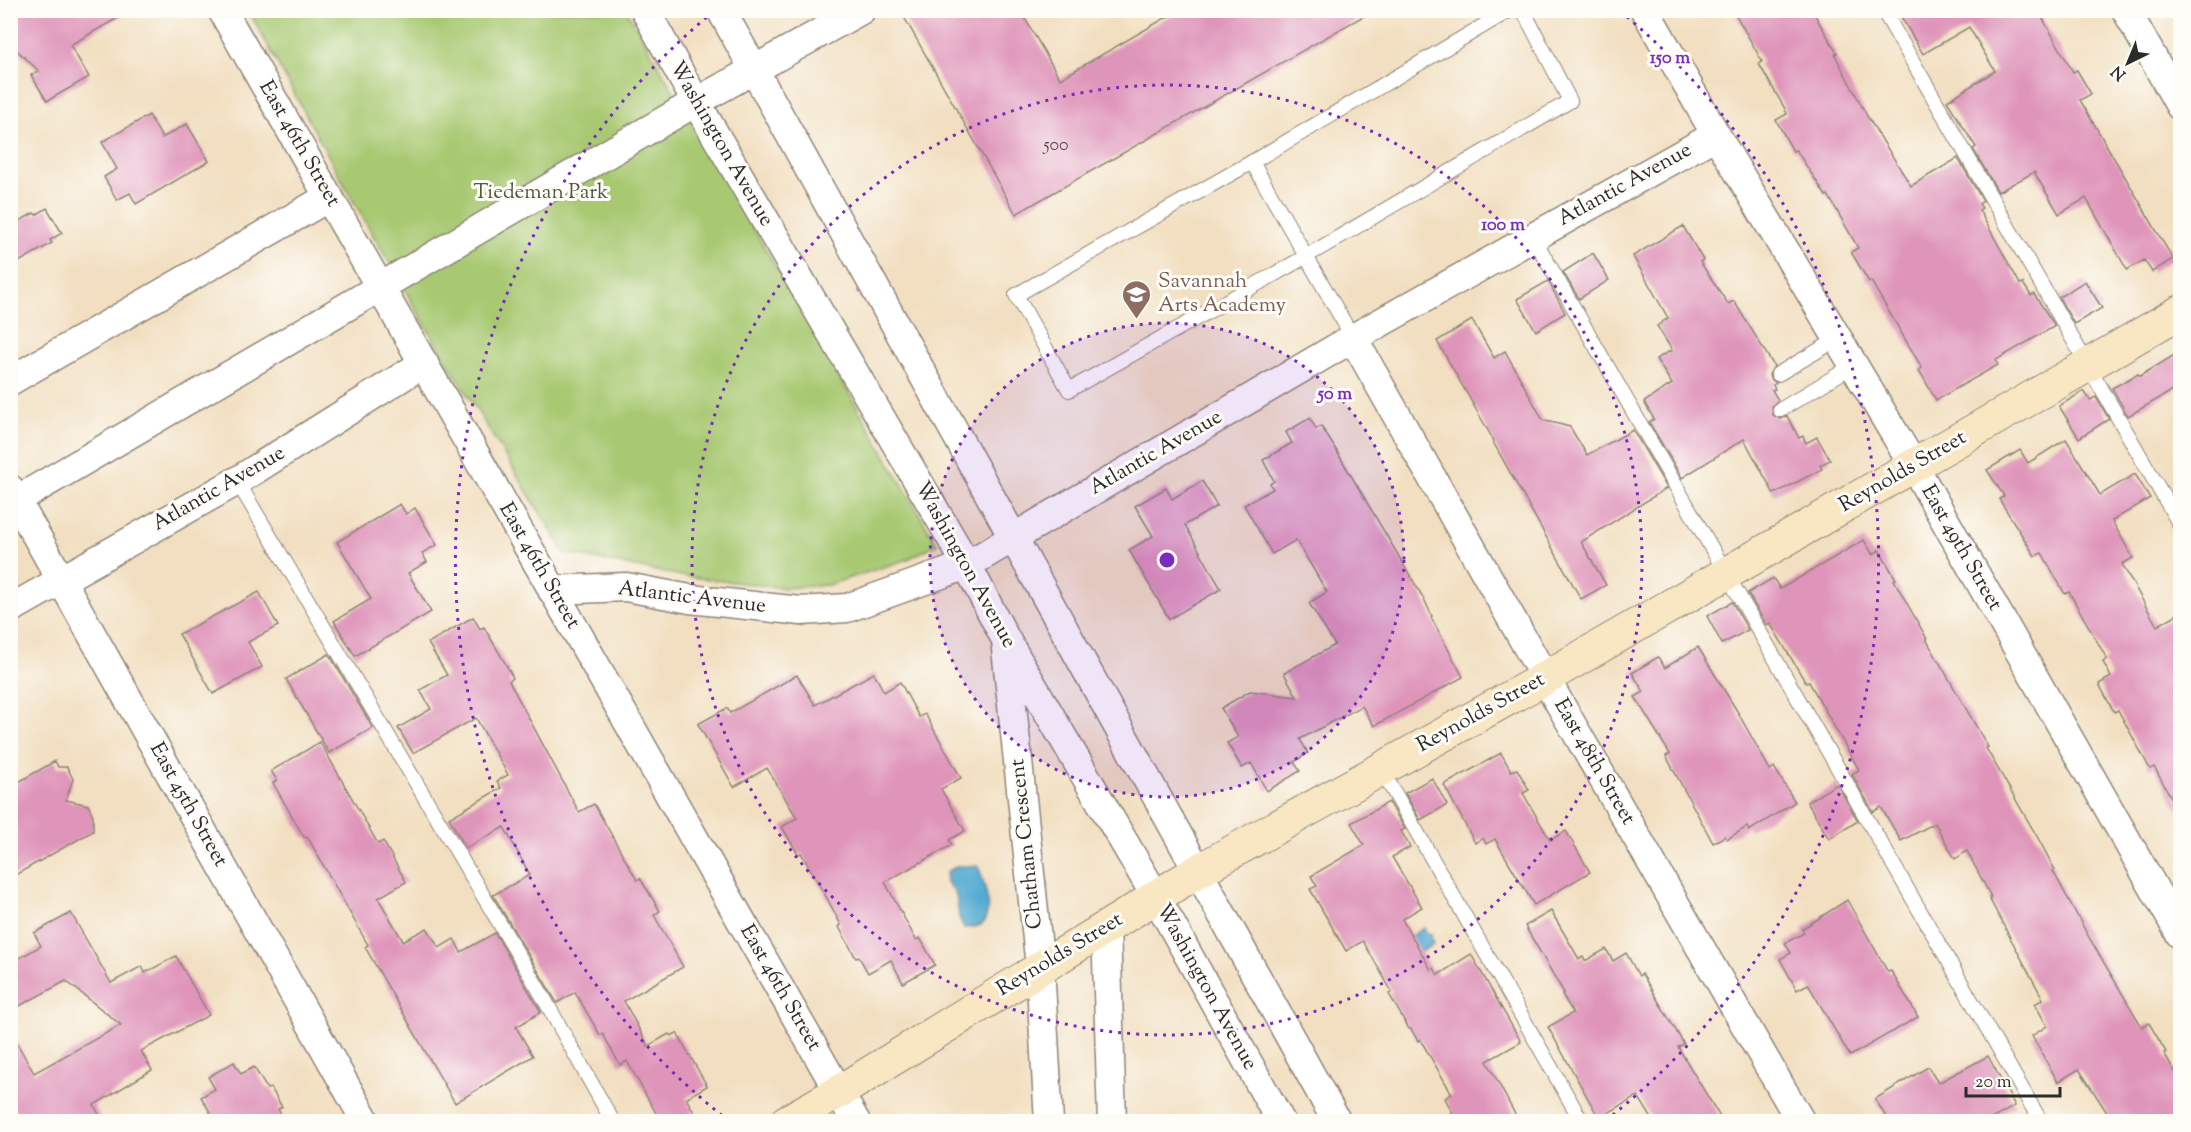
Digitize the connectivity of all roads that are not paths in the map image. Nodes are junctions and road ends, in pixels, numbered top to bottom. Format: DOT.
graph roads {
  1 [pos="222,10"];
  2 [pos="645,10"];
  3 [pos="721,10"];
  4 [pos="861,10"];
  5 [pos="1510,10"];
  6 [pos="1523,10"];
  7 [pos="1645,10"];
  8 [pos="1883,10"];
  9 [pos="2126,10"];
  10 [pos="755,69"];
  11 [pos="696,102"];
  12 [pos="2181,106"];
  13 [pos="1716,135"];
  14 [pos="1252,162"];
  15 [pos="329,197"];
  16 [pos="1533,237"];
  17 [pos="1305,257"];
  18 [pos="380,287"];
  19 [pos="2181,312"];
  20 [pos="1353,338"];
  21 [pos="1838,339"];
  22 [pos="424,363"];
  23 [pos="1854,365"];
  24 [pos="2088,365"];
  25 [pos="1778,374"];
  26 [pos="10,381"];
  27 [pos="1780,410"];
  28 [pos="1914,466"];
  29 [pos="237,481"];
  30 [pos="13,498"];
  31 [pos="2181,525"];
  32 [pos="1012,537"];
  33 [pos="967,565"];
  34 [pos="1726,574"];
  35 [pos="61,579"];
  36 [pos="552,590"];
  37 [pos="10,609"];
  38 [pos="1005,638"];
  39 [pos="1545,678"];
  40 [pos="1381,769"];
  41 [pos="1198,871"];
  42 [pos="1156,897"];
  43 [pos="1106,927"];
  44 [pos="2181,934"];
  45 [pos="1040,967"];
  46 [pos="839,1092"];
  47 [pos="366,1122"];
  48 [pos="613,1122"];
  49 [pos="786,1122"];
  50 [pos="856,1122"];
  51 [pos="1049,1122"];
  52 [pos="1112,1122"];
  53 [pos="1281,1122"];
  54 [pos="1337,1122"];
  55 [pos="1582,1122"];
  56 [pos="1801,1122"];
  57 [pos="2041,1122"];
  1 -- 15 [label="street, East 46th Street"];
  2 -- 11 [label="street, Washington Avenue"];
  3 -- 10 [label="street"];
  4 -- 10 [label="street"];
  5 -- 14 [label="lane"];
  6 -- 17 [label="lane"];
  7 -- 13 [label="street, East 49th Street"];
  8 -- 24 [label="lane"];
  9 -- 12 [label="street"];
  10 -- 11 [label="street"];
  10 -- 32 [label="street"];
  11 -- 18 [label="street"];
  11 -- 33 [label="street, Washington Avenue"];
  13 -- 16 [label="street, Atlantic Avenue"];
  13 -- 21 [label="street, East 49th Street"];
  14 -- 17 [label="lane"];
  14 -- 17 [label="lane"];
  15 -- 18 [label="street, East 46th Street"];
  15 -- 26 [label="street"];
  16 -- 20 [label="street, Atlantic Avenue"];
  16 -- 34 [label="lane"];
  17 -- 20 [label="lane"];
  18 -- 22 [label="street, East 46th Street"];
  18 -- 30 [label="street"];
  19 -- 24 [label="street, Reynolds Street"];
  20 -- 32 [label="street, Atlantic Avenue"];
  20 -- 39 [label="street, East 48th Street"];
  21 -- 23 [label="street, East 49th Street"];
  21 -- 25 [label="lane"];
  22 -- 29 [label="street, Atlantic Avenue"];
  22 -- 36 [label="street, East 46th Street"];
  23 -- 27 [label="lane"];
  23 -- 28 [label="street, East 49th Street"];
  24 -- 28 [label="street, Reynolds Street"];
  24 -- 31 [label="lane"];
  28 -- 34 [label="street, Reynolds Street"];
  28 -- 44 [label="street, East 49th Street"];
  29 -- 35 [label="street, Atlantic Avenue"];
  29 -- 48 [label="lane"];
  30 -- 35 [label="street, East 45th Street"];
  32 -- 33 [label="street, Atlantic Avenue"];
  32 -- 41 [label="street"];
  33 -- 36 [label="street, Atlantic Avenue"];
  33 -- 38 [label="street, Washington Avenue"];
  34 -- 39 [label="street, Reynolds Street"];
  34 -- 57 [label="lane"];
  35 -- 37 [label="street, Atlantic Avenue"];
  35 -- 47 [label="street, East 45th Street"];
  36 -- 46 [label="street, East 46th Street"];
  38 -- 42 [label="street, Washington Avenue"];
  38 -- 45 [label="street, Chatham Crescent"];
  39 -- 40 [label="street, Reynolds Street"];
  39 -- 56 [label="street, East 48th Street"];
  40 -- 41 [label="street, Reynolds Street"];
  40 -- 55 [label="lane"];
  41 -- 42 [label="street, Reynolds Street"];
  41 -- 54 [label="street"];
  42 -- 43 [label="street, Reynolds Street"];
  42 -- 53 [label="street, Washington Avenue"];
  43 -- 45 [label="street, Reynolds Street"];
  43 -- 52 [label="street"];
  45 -- 46 [label="street, Reynolds Street"];
  45 -- 51 [label="street, Chatham Crescent"];
  46 -- 49 [label="street, Reynolds Street"];
  46 -- 50 [label="street, East 46th Street"];
}
